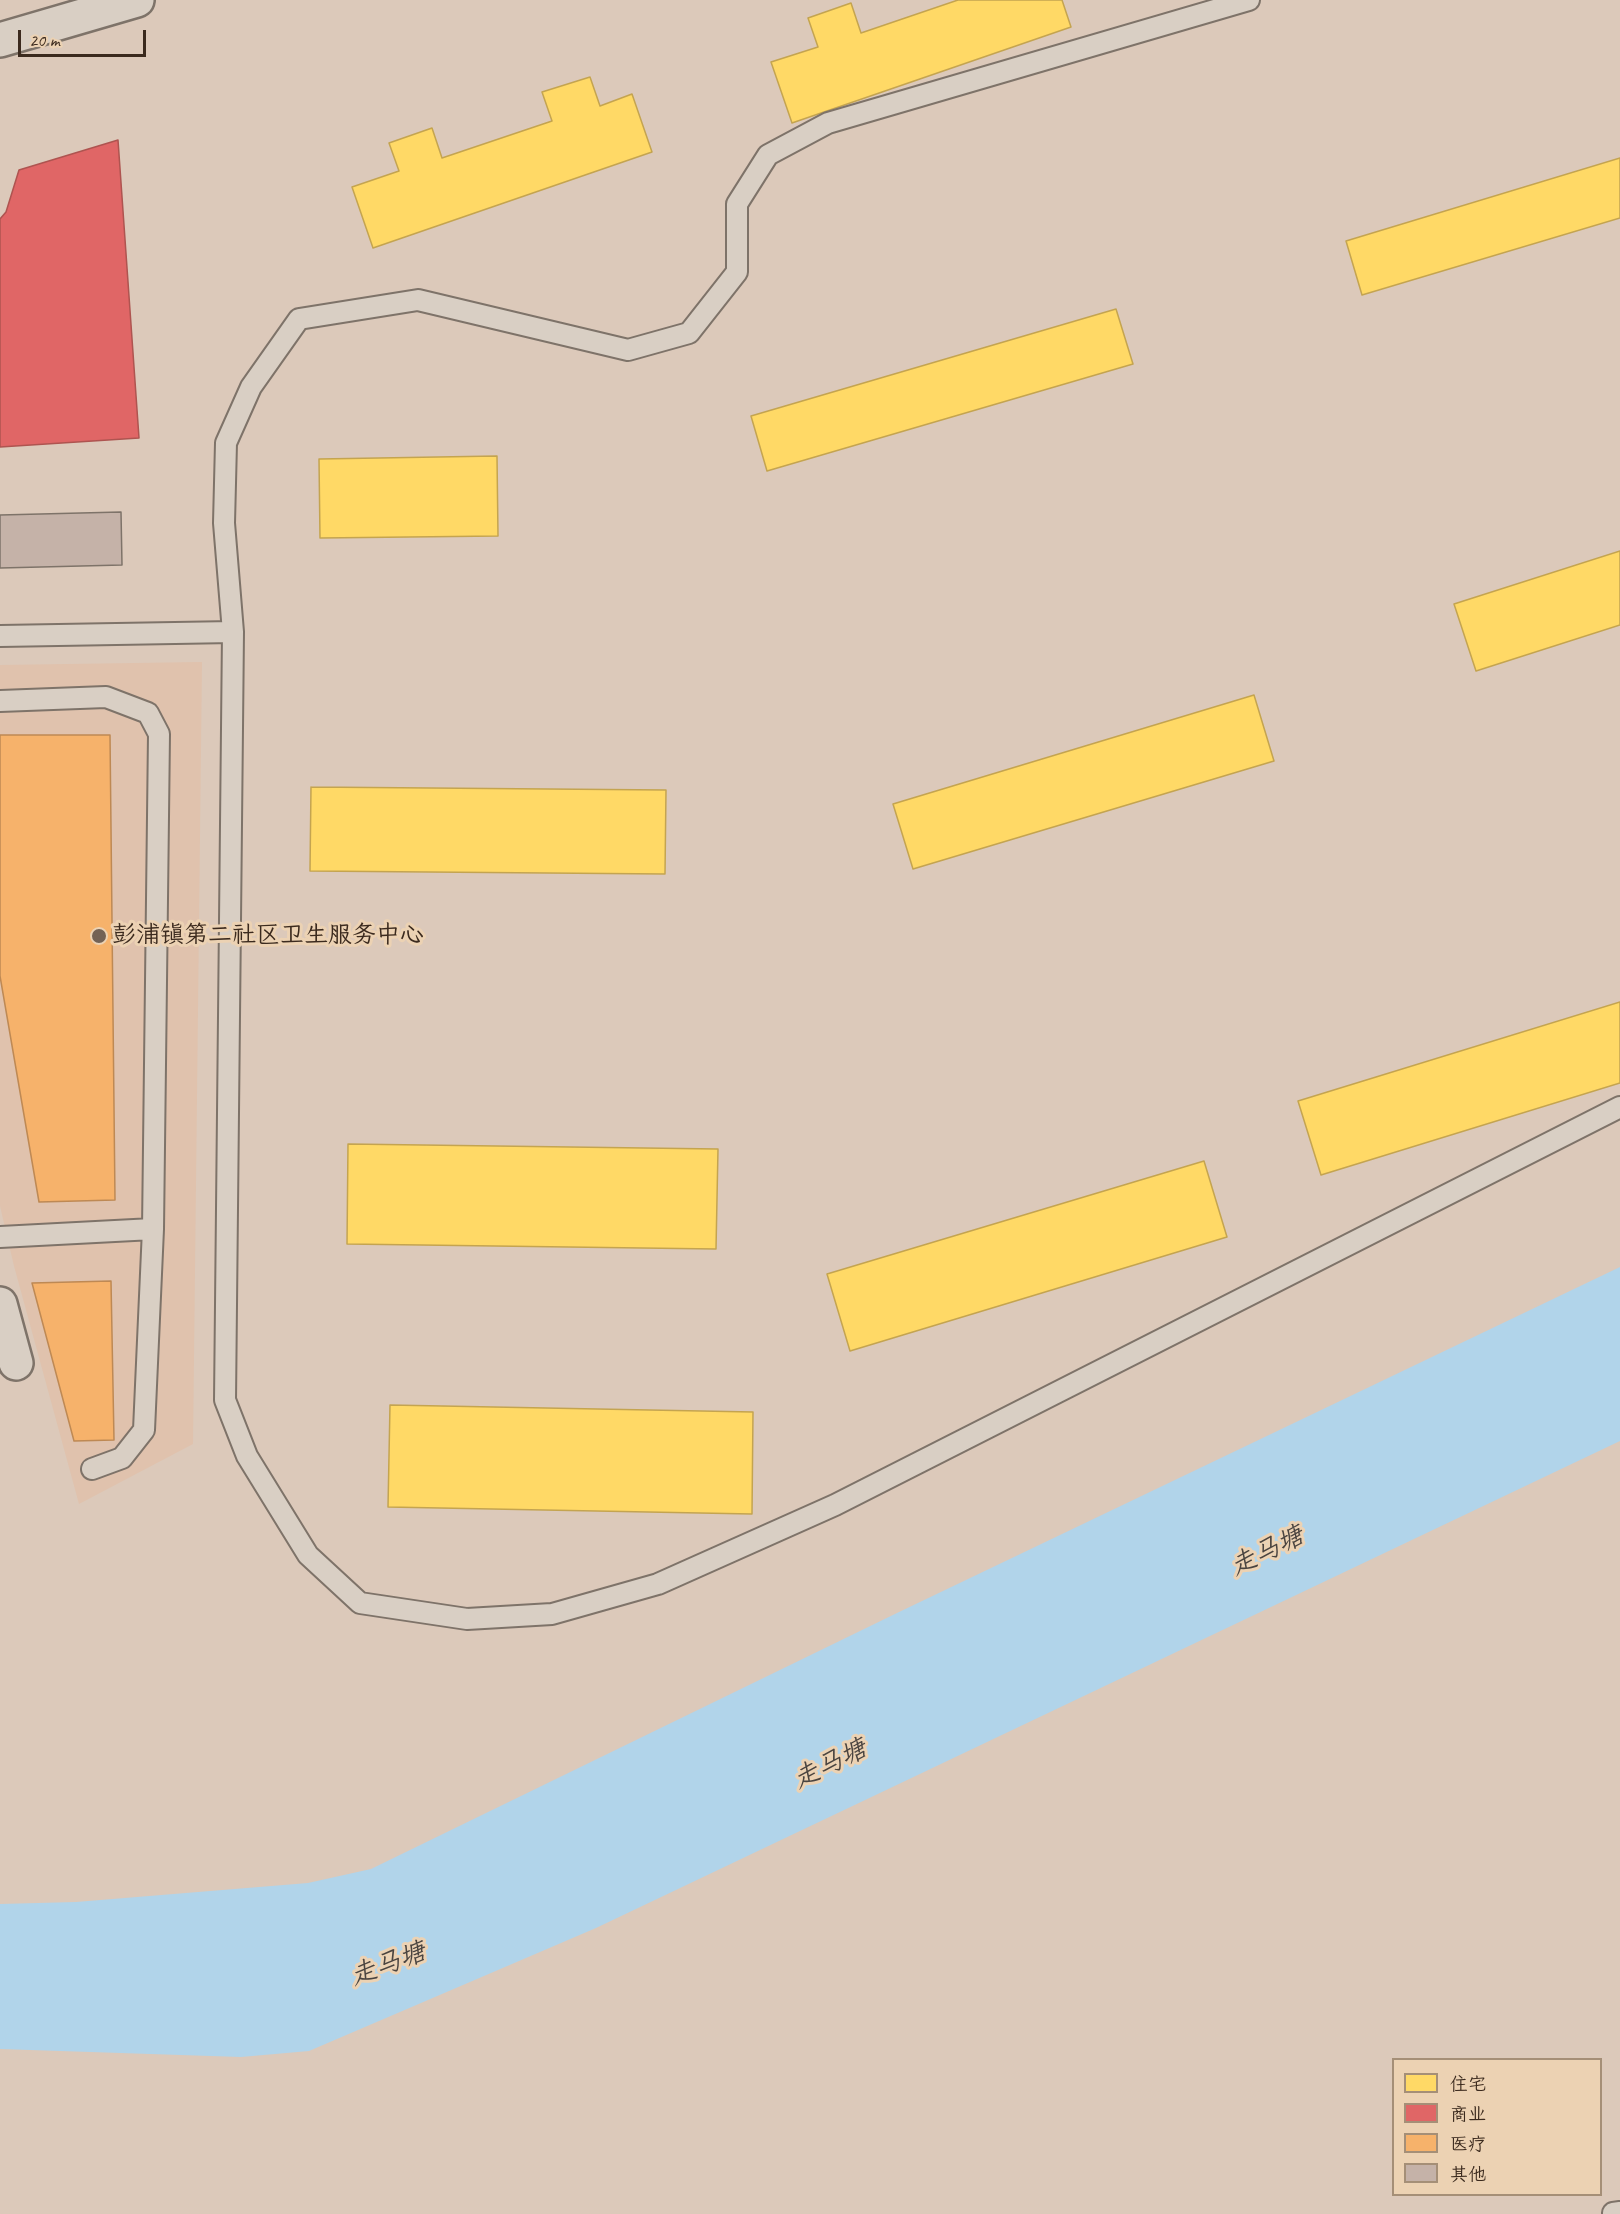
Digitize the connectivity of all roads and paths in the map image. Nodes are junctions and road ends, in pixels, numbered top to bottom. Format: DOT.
graph roads {
  1 [pos="137,0"];
  2 [pos="1249,0"];
  3 [pos="0,40"];
  4 [pos="233,632"];
  5 [pos="0,636"];
  6 [pos="0,701"];
  7 [pos="1620,1107"];
  8 [pos="153,1229"];
  9 [pos="0,1237"];
  10 [pos="0,1304"];
  11 [pos="16,1363"];
  12 [pos="92,1469"];
  1 -- 3 [label="main road"];
  2 -- 4 [label="lane"];
  4 -- 5 [label="lane"];
  4 -- 7 [label="lane"];
  6 -- 8 [label="lane"];
  8 -- 9 [label="lane"];
  8 -- 12 [label="lane"];
  10 -- 11 [label="main road"];
}
